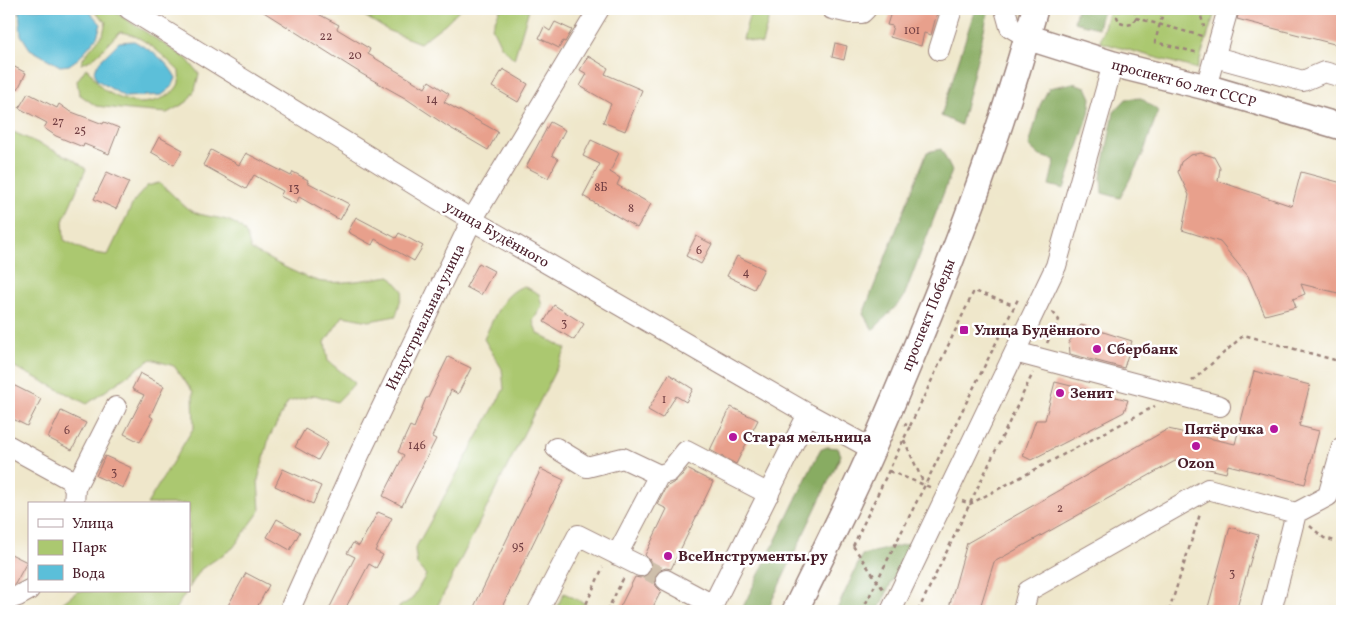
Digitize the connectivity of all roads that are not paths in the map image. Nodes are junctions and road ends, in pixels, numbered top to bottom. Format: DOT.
graph roads {
  1 [pos="129,9"];
  2 [pos="599,9"];
  3 [pos="832,9"];
  4 [pos="866,9"];
  5 [pos="952,9"];
  6 [pos="1005,9"];
  7 [pos="1035,9"];
  8 [pos="1228,9"];
  9 [pos="1027,37"];
  10 [pos="939,50"];
  11 [pos="1215,57"];
  12 [pos="1113,64"];
  13 [pos="1342,77"];
  14 [pos="1206,87"];
  15 [pos="1342,126"];
  16 [pos="472,220"];
  17 [pos="1015,352"];
  18 [pos="1220,406"];
  19 [pos="116,407"];
  20 [pos="808,414"];
  21 [pos="9,446"];
  22 [pos="1342,446"];
  23 [pos="556,448"];
  24 [pos="872,449"];
  25 [pos="659,475"];
  26 [pos="768,494"];
  27 [pos="74,496"];
  28 [pos="1296,514"];
  29 [pos="666,580"];
  30 [pos="28,591"];
  31 [pos="9,599"];
  32 [pos="893,605"];
  33 [pos="711,608"];
  34 [pos="289,611"];
  35 [pos="538,611"];
  36 [pos="795,611"];
  37 [pos="1023,611"];
  38 [pos="1271,611"];
  1 -- 16 [label="street, улица Будённого"];
  2 -- 16 [label="street, Индустриальная улица"];
  3 -- 4 [label="street"];
  5 -- 10 [label="street"];
  6 -- 9 [label="street"];
  7 -- 9 [label="main road, проспект Победы"];
  8 -- 11 [label="street"];
  9 -- 12 [label="main road, проспект 60 лет СССР"];
  9 -- 24 [label="main road, проспект Победы"];
  11 -- 13 [label="street"];
  11 -- 14 [label="street"];
  12 -- 14 [label="main road, проспект 60 лет СССР"];
  12 -- 17 [label="street"];
  14 -- 15 [label="main road, проспект 60 лет СССР"];
  16 -- 20 [label="street, улица Будённого"];
  16 -- 34 [label="street, Индустриальная улица"];
  17 -- 18 [label="street"];
  17 -- 32 [label="street"];
  19 -- 27 [label="street"];
  20 -- 24 [label="street, улица Будённого"];
  20 -- 26 [label="street"];
  21 -- 27 [label="street"];
  22 -- 28 [label="street"];
  23 -- 25 [label="street"];
  24 -- 36 [label="main road, проспект Победы"];
  25 -- 26 [label="street"];
  25 -- 35 [label="street"];
  26 -- 33 [label="street"];
  28 -- 37 [label="street"];
  28 -- 38 [label="street"];
  29 -- 33 [label="street"];
  30 -- 31 [label="street"];
}
